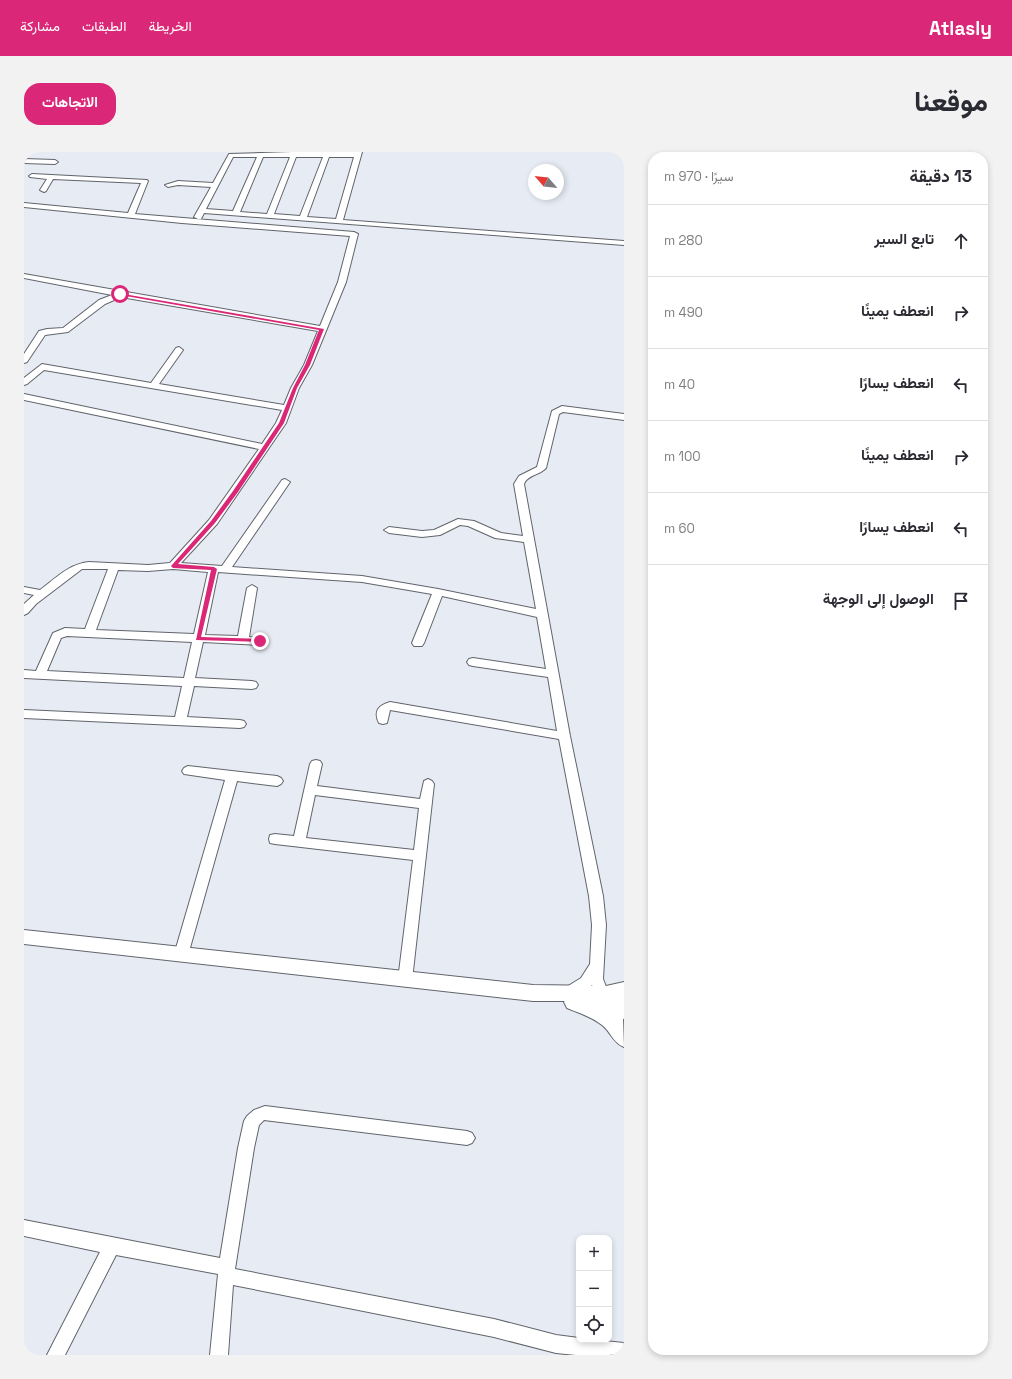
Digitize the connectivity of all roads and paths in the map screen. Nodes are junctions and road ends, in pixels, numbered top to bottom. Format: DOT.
graph roads {
  1 [pos="294,153"];
  2 [pos="327,153"];
  3 [pos="359,154"];
  4 [pos="261,155"];
  5 [pos="25,159"];
  6 [pos="55,162"];
  7 [pos="32,176"];
  8 [pos="51,177"];
  9 [pos="214,185"];
  10 [pos="168,186"];
  11 [pos="44,190"];
  12 [pos="24,205"];
  13 [pos="201,211"];
  14 [pos="235,214"];
  15 [pos="131,216"];
  16 [pos="269,216"];
  17 [pos="303,219"];
  18 [pos="196,222"];
  19 [pos="339,222"];
  20 [pos="358,223"];
  21 [pos="354,234"];
  22 [pos="624,243"];
  23 [pos="24,276"];
  24 [pos="120,294"];
  25 [pos="322,329"];
  26 [pos="179,350"];
  27 [pos="24,360"];
  28 [pos="24,364"];
  29 [pos="42,367"];
  30 [pos="24,382"];
  31 [pos="154,385"];
  32 [pos="24,397"];
  33 [pos="287,408"];
  34 [pos="624,417"];
  35 [pos="264,447"];
  36 [pos="285,482"];
  37 [pos="389,530"];
  38 [pos="529,540"];
  39 [pos="114,566"];
  40 [pos="173,566"];
  41 [pos="219,569"];
  42 [pos="252,588"];
  43 [pos="24,590"];
  44 [pos="438,592"];
  45 [pos="43,594"];
  46 [pos="24,611"];
  47 [pos="542,614"];
  48 [pos="89,633"];
  49 [pos="198,639"];
  50 [pos="243,641"];
  51 [pos="260,641"];
  52 [pos="418,643"];
  53 [pos="473,662"];
  54 [pos="24,674"];
  55 [pos="40,674"];
  56 [pos="552,674"];
  57 [pos="188,682"];
  58 [pos="252,685"];
  59 [pos="24,714"];
  60 [pos="383,720"];
  61 [pos="180,722"];
  62 [pos="240,724"];
  63 [pos="564,736"];
  64 [pos="316,764"];
  65 [pos="188,771"];
  66 [pos="232,776"];
  67 [pos="277,781"];
  68 [pos="428,784"];
  69 [pos="310,790"];
  70 [pos="426,804"];
  71 [pos="275,839"];
  72 [pos="298,842"];
  73 [pos="420,856"];
  74 [pos="24,937"];
  75 [pos="182,955"];
  76 [pos="596,964"];
  77 [pos="404,980"];
  78 [pos="624,991"];
  79 [pos="603,994"];
  80 [pos="570,998"];
  81 [pos="624,999"];
  82 [pos="624,1011"];
  83 [pos="624,1038"];
  84 [pos="467,1138"];
  85 [pos="24,1228"];
  86 [pos="112,1246"];
  87 [pos="227,1271"];
  88 [pos="624,1352"];
  89 [pos="56,1355"];
  90 [pos="219,1355"];
  1 -- 2 [label="street"];
  1 -- 4 [label="street"];
  1 -- 16 [label="street"];
  2 -- 3 [label="street"];
  2 -- 17 [label="street"];
  3 -- 19 [label="street"];
  4 -- 9 [label="street"];
  4 -- 14 [label="street"];
  5 -- 6 [label="street"];
  7 -- 8 [label="street"];
  8 -- 11 [label="street"];
  8 -- 15 [label="street"];
  9 -- 10 [label="street"];
  9 -- 13 [label="street"];
  12 -- 15 [label="street"];
  13 -- 14 [label="street"];
  13 -- 18 [label="street"];
  14 -- 16 [label="street"];
  15 -- 18 [label="street"];
  16 -- 17 [label="street"];
  17 -- 19 [label="street"];
  18 -- 21 [label="street"];
  19 -- 20 [label="street"];
  20 -- 21 [label="street"];
  20 -- 22 [label="street"];
  21 -- 25 [label="street"];
  23 -- 24 [label="street"];
  24 -- 25 [label="street"];
  24 -- 27 [label="street"];
  25 -- 33 [label="street"];
  26 -- 31 [label="street"];
  28 -- 29 [label="street"];
  29 -- 30 [label="street"];
  29 -- 31 [label="street"];
  31 -- 33 [label="street"];
  32 -- 35 [label="street"];
  33 -- 35 [label="street"];
  34 -- 38 [label="street"];
  35 -- 40 [label="street"];
  36 -- 41 [label="street"];
  37 -- 38 [label="street"];
  38 -- 47 [label="street"];
  39 -- 40 [label="street"];
  39 -- 45 [label="street"];
  39 -- 48 [label="street"];
  40 -- 41 [label="street"];
  41 -- 44 [label="street"];
  41 -- 49 [label="street"];
  42 -- 50 [label="street"];
  43 -- 45 [label="street"];
  44 -- 47 [label="street"];
  44 -- 52 [label="street"];
  45 -- 46 [label="street"];
  47 -- 56 [label="street"];
  48 -- 49 [label="street"];
  48 -- 55 [label="street"];
  49 -- 50 [label="street"];
  49 -- 57 [label="street"];
  50 -- 51 [label="street"];
  53 -- 56 [label="street"];
  54 -- 55 [label="street"];
  55 -- 57 [label="street"];
  56 -- 63 [label="street"];
  57 -- 58 [label="street"];
  57 -- 61 [label="street"];
  59 -- 61 [label="street"];
  60 -- 63 [label="street"];
  61 -- 62 [label="street"];
  63 -- 76 [label="street"];
  64 -- 69 [label="street"];
  65 -- 66 [label="street"];
  66 -- 67 [label="street"];
  66 -- 75 [label="street"];
  68 -- 70 [label="street"];
  69 -- 70 [label="street"];
  69 -- 72 [label="street"];
  70 -- 73 [label="street"];
  71 -- 72 [label="street"];
  72 -- 73 [label="street"];
  73 -- 77 [label="street"];
  74 -- 75 [label="main road"];
  75 -- 77 [label="main road"];
  76 -- 79 [label="street"];
  76 -- 80 [label="street"];
  77 -- 80 [label="main road"];
  78 -- 79 [label="highway"];
  79 -- 80 [label="main road"];
  79 -- 81 [label="main road"];
  80 -- 82 [label="main road"];
  80 -- 83 [label="highway"];
  84 -- 87 [label="street"];
  85 -- 86 [label="street"];
  86 -- 87 [label="street"];
  86 -- 89 [label="street"];
  87 -- 88 [label="street"];
  87 -- 90 [label="street"];
}
